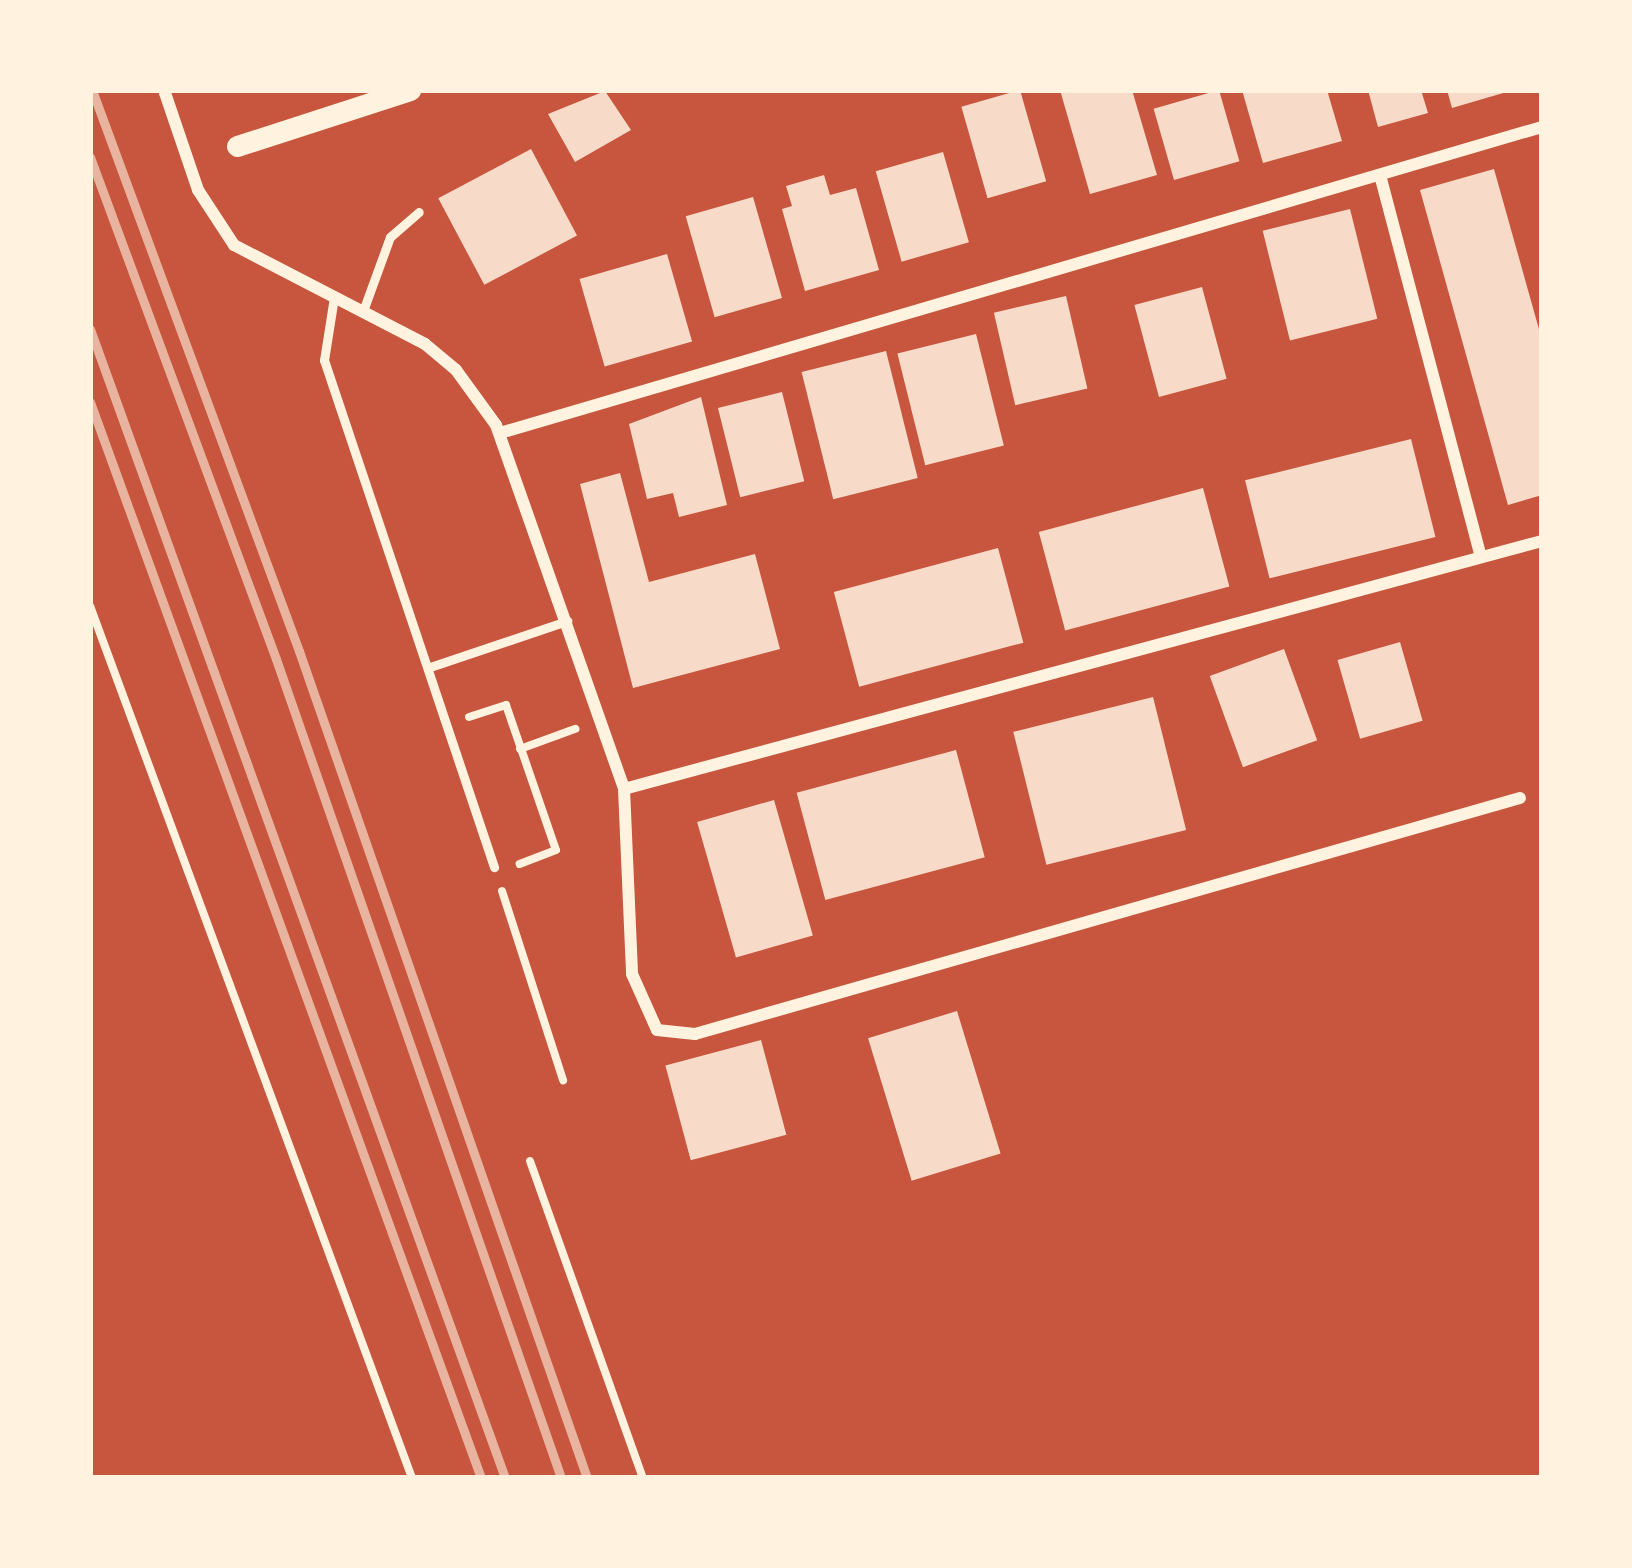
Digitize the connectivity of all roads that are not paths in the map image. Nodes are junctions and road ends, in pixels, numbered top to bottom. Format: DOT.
graph roads {
  1 [pos="164,90"];
  2 [pos="410,90"];
  3 [pos="1542,127"];
  4 [pos="237,146"];
  5 [pos="1380,175"];
  6 [pos="419,212"];
  7 [pos="334,297"];
  8 [pos="363,311"];
  9 [pos="500,433"];
  10 [pos="1542,541"];
  11 [pos="1481,556"];
  12 [pos="568,621"];
  13 [pos="430,667"];
  14 [pos="624,789"];
  15 [pos="1520,798"];
  16 [pos="495,870"];
  1 -- 7 [label="street"];
  2 -- 4 [label="street"];
  3 -- 5 [label="street"];
  5 -- 9 [label="street"];
  5 -- 11 [label="street"];
  6 -- 8 [label="lane"];
  7 -- 8 [label="street"];
  7 -- 13 [label="lane"];
  8 -- 9 [label="street"];
  9 -- 12 [label="street"];
  10 -- 11 [label="street"];
  11 -- 14 [label="street"];
  12 -- 13 [label="lane"];
  12 -- 14 [label="street"];
  13 -- 16 [label="lane"];
  14 -- 15 [label="street"];
}
